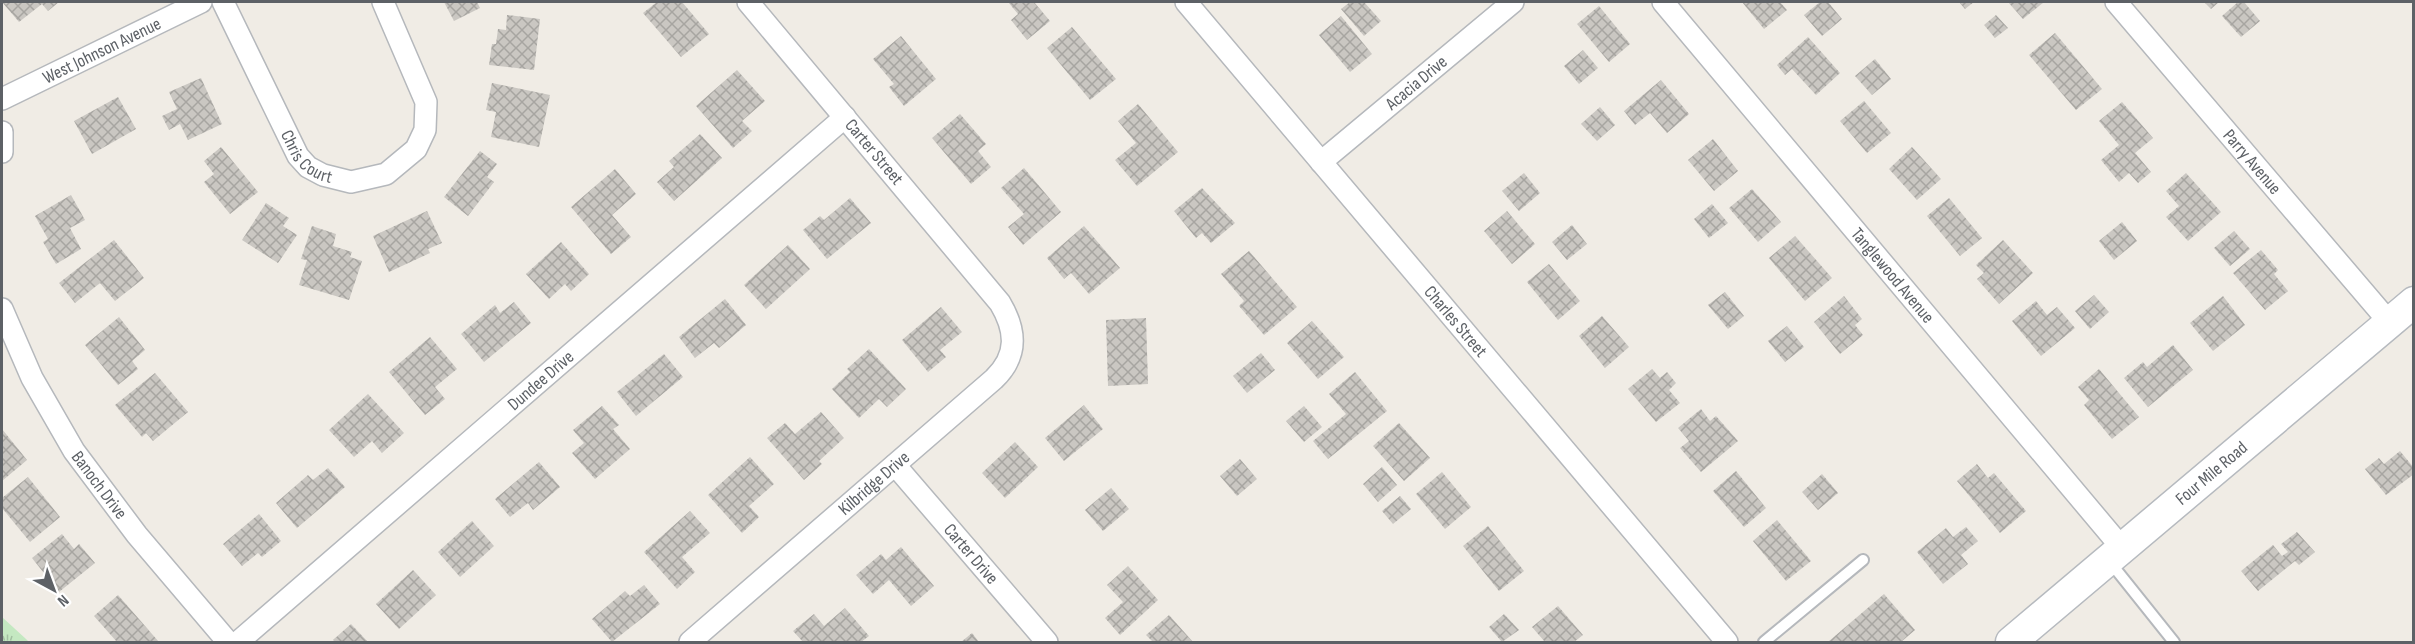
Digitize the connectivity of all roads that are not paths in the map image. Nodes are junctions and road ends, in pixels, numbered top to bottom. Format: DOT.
graph roads {
  1 [pos="201,2"];
  2 [pos="223,2"];
  3 [pos="383,2"];
  4 [pos="748,2"];
  5 [pos="1186,2"];
  6 [pos="1512,2"];
  7 [pos="1663,2"];
  8 [pos="2116,2"];
  9 [pos="2,99"];
  10 [pos="845,117"];
  11 [pos="2,132"];
  12 [pos="2,152"];
  13 [pos="1321,162"];
  14 [pos="2414,302"];
  15 [pos="1000,303"];
  16 [pos="2,309"];
  17 [pos="2390,322"];
  18 [pos="895,465"];
  19 [pos="2115,554"];
  20 [pos="1863,560"];
  21 [pos="228,642"];
  22 [pos="238,642"];
  23 [pos="690,642"];
  24 [pos="1047,642"];
  25 [pos="1727,642"];
  26 [pos="1764,642"];
  27 [pos="2011,642"];
  28 [pos="2174,642"];
  1 -- 9 [label="street, West Johnson Avenue"];
  2 -- 3 [label="street, Chris Court"];
  4 -- 10 [label="street, Carter Street"];
  5 -- 13 [label="street, Charles Street"];
  6 -- 13 [label="street, Acacia Drive"];
  7 -- 19 [label="street, Tanglewood Avenue"];
  8 -- 17 [label="street, Parry Avenue"];
  10 -- 15 [label="street, Carter Street"];
  10 -- 22 [label="street, Dundee Drive"];
  11 -- 12 [label="street"];
  13 -- 25 [label="street, Charles Street"];
  14 -- 17 [label="main road, Four Mile Road"];
  15 -- 18 [label="street, Kilbridge Drive"];
  16 -- 21 [label="street, Banoch Drive"];
  17 -- 19 [label="main road, Four Mile Road"];
  18 -- 23 [label="street, Kilbridge Drive"];
  18 -- 24 [label="street, Carter Drive"];
  19 -- 27 [label="main road, Four Mile Road"];
  19 -- 28 [label="lane"];
  20 -- 26 [label="lane"];
}
